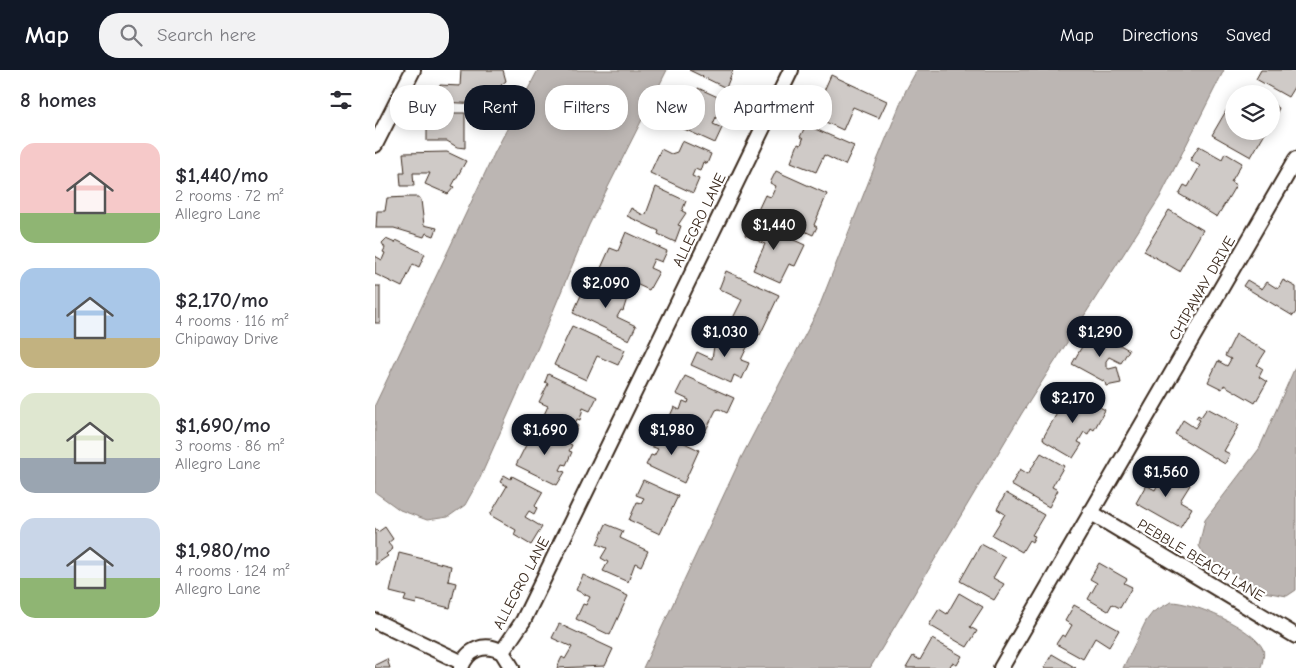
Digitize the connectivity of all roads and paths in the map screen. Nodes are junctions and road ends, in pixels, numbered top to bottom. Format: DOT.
graph roads {
  1 [pos="413,70"];
  2 [pos="791,70"];
  3 [pos="375,145"];
  4 [pos="1296,159"];
  5 [pos="1090,512"];
  6 [pos="375,621"];
  7 [pos="1296,636"];
  8 [pos="502,652"];
  9 [pos="462,665"];
  10 [pos="512,668"];
  11 [pos="1001,668"];
  1 -- 3 [label="street"];
  2 -- 8 [label="street, ALLEGRO LANE"];
  4 -- 5 [label="street, CHIPAWAY DRIVE"];
  5 -- 7 [label="street, PEBBLE BEACH LANE"];
  5 -- 11 [label="street, CHIPAWAY DRIVE"];
  6 -- 9 [label="street"];
  8 -- 9 [label="street, ALLEGRO LANE"];
  8 -- 10 [label="street, ALLEGRO LANE"];
}
